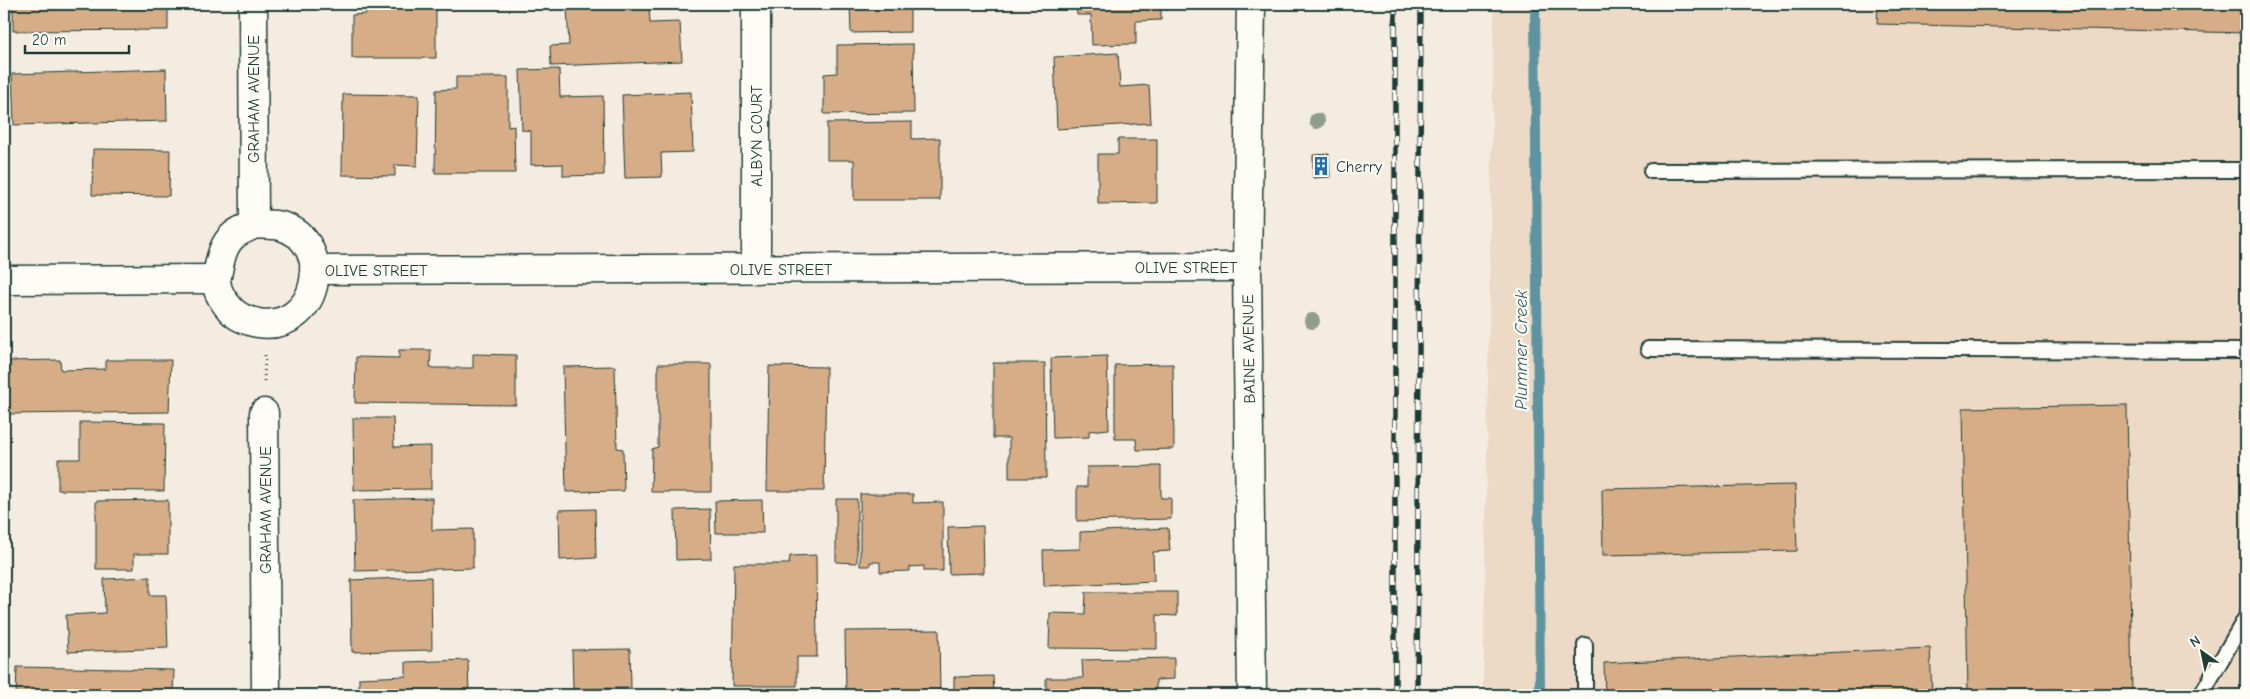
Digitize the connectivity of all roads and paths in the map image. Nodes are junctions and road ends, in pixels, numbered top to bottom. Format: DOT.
graph roads {
  1 [pos="253,4"];
  2 [pos="756,4"];
  3 [pos="1250,4"];
  4 [pos="2246,170"];
  5 [pos="1651,172"];
  6 [pos="254,224"];
  7 [pos="1247,267"];
  8 [pos="756,269"];
  9 [pos="314,270"];
  10 [pos="216,279"];
  11 [pos="4,280"];
  12 [pos="266,324"];
  13 [pos="1648,349"];
  14 [pos="2246,351"];
  15 [pos="264,413"];
  16 [pos="2246,617"];
  17 [pos="1585,645"];
  18 [pos="266,695"];
  19 [pos="1252,695"];
  20 [pos="1585,695"];
  21 [pos="2201,695"];
  1 -- 6 [label="street, GRAHAM AVENUE"];
  2 -- 8 [label="street, ALBYN COURT"];
  3 -- 7 [label="street, BAINE AVENUE"];
  4 -- 5 [label="lane"];
  6 -- 9 [label="street, OLIVE STREET"];
  6 -- 10 [label="street"];
  7 -- 8 [label="street, OLIVE STREET"];
  7 -- 19 [label="street, BAINE AVENUE"];
  8 -- 9 [label="street, OLIVE STREET"];
  9 -- 12 [label="street, OLIVE STREET"];
  10 -- 11 [label="street"];
  10 -- 12 [label="street"];
  12 -- 15 [label="path"];
  13 -- 14 [label="lane"];
  15 -- 18 [label="street, GRAHAM AVENUE"];
  16 -- 21 [label="lane"];
  17 -- 20 [label="lane"];
}
